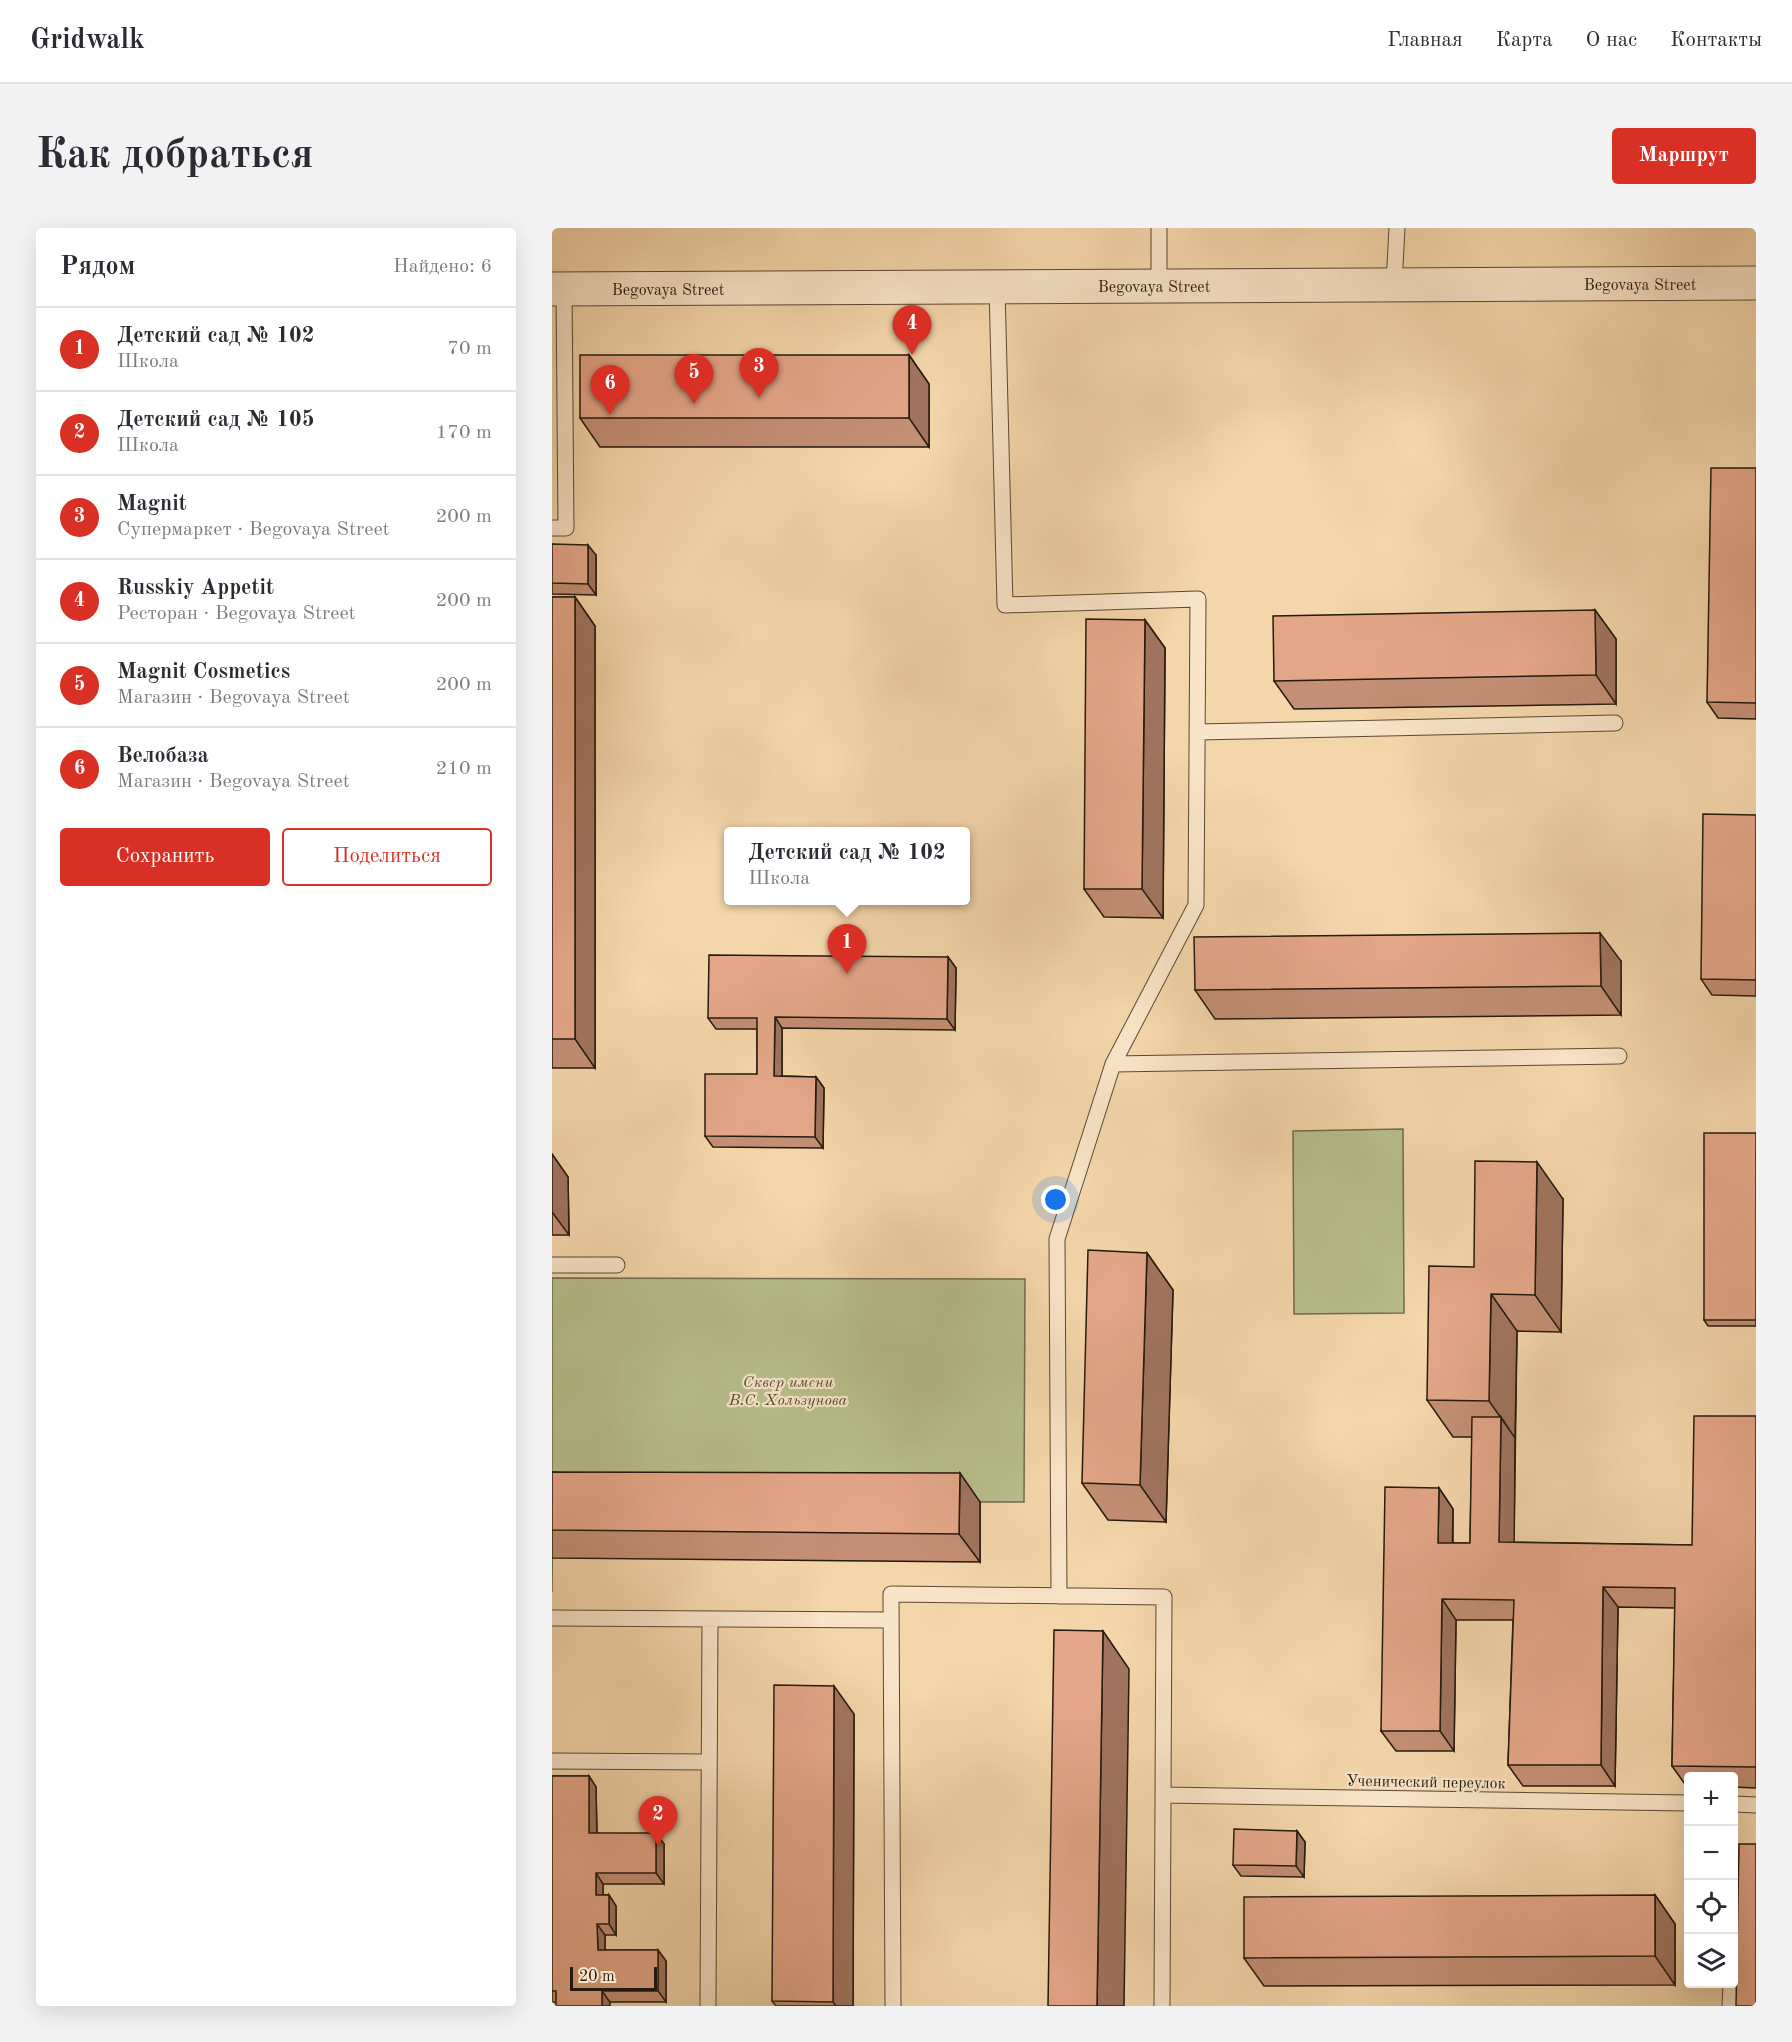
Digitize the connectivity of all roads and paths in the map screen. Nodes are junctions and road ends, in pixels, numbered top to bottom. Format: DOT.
graph roads {
  1 [pos="1159,228"];
  2 [pos="1397,228"];
  3 [pos="1756,283"];
  4 [pos="1394,285"];
  5 [pos="1159,286"];
  6 [pos="996,287"];
  7 [pos="558,289"];
  8 [pos="552,528"];
  9 [pos="1615,723"];
  10 [pos="1197,732"];
  11 [pos="1619,1056"];
  12 [pos="1113,1064"];
  13 [pos="552,1265"];
  14 [pos="617,1265"];
  15 [pos="1059,1596"];
  16 [pos="552,1618"];
  17 [pos="710,1619"];
  18 [pos="891,1620"];
  19 [pos="552,1761"];
  20 [pos="709,1762"];
  21 [pos="1163,1795"];
  22 [pos="1684,1803"];
  23 [pos="1738,1804"];
  24 [pos="1756,1805"];
  25 [pos="1731,1988"];
  26 [pos="708,2006"];
  27 [pos="893,2006"];
  28 [pos="1162,2006"];
  29 [pos="1730,2006"];
  1 -- 5 [label="lane"];
  2 -- 4 [label="lane"];
  3 -- 4 [label="street, Begovaya Street"];
  4 -- 5 [label="street, Begovaya Street"];
  5 -- 6 [label="street, Begovaya Street"];
  6 -- 7 [label="street, Begovaya Street"];
  6 -- 10 [label="lane"];
  7 -- 8 [label="lane"];
  9 -- 10 [label="lane"];
  10 -- 12 [label="lane"];
  11 -- 12 [label="lane"];
  12 -- 15 [label="lane"];
  13 -- 14 [label="lane"];
  15 -- 18 [label="lane"];
  15 -- 21 [label="lane"];
  16 -- 17 [label="lane"];
  17 -- 18 [label="lane"];
  17 -- 20 [label="lane"];
  18 -- 27 [label="lane"];
  19 -- 20 [label="lane"];
  20 -- 26 [label="lane"];
  21 -- 22 [label="lane, Ученический переулок"];
  21 -- 28 [label="lane"];
  23 -- 24 [label="lane"];
  25 -- 29 [label="lane"];
}
